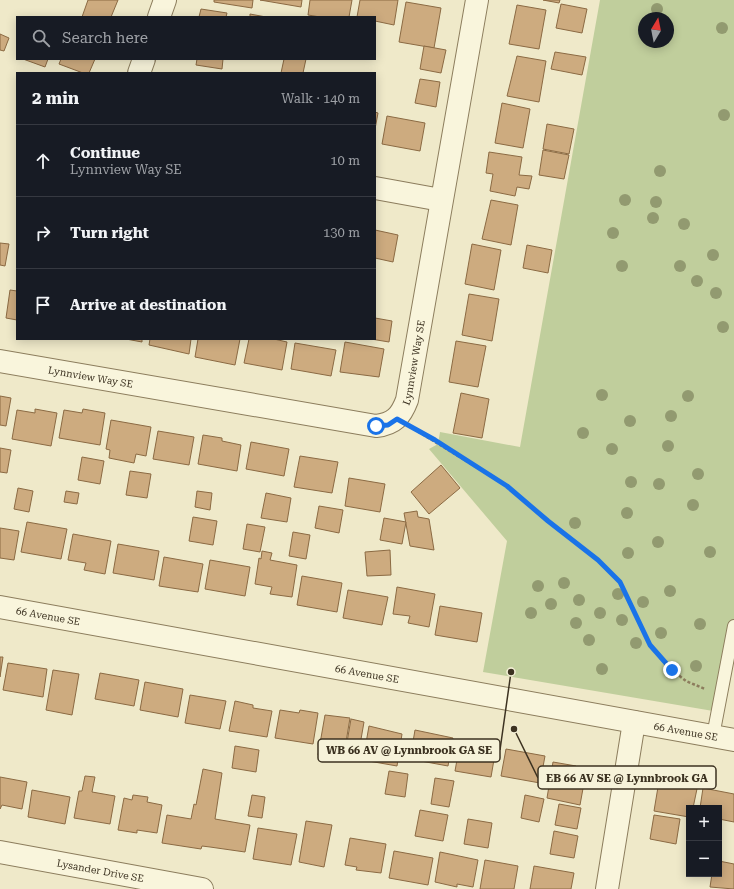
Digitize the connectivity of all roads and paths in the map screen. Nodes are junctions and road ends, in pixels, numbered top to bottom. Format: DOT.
graph roads {
  1 [pos="165,0"];
  2 [pos="477,0"];
  3 [pos="159,16"];
  4 [pos="144,60"];
  5 [pos="139,72"];
  6 [pos="376,188"];
  7 [pos="441,200"];
  8 [pos="0,361"];
  9 [pos="397,419"];
  10 [pos="0,607"];
  11 [pos="734,626"];
  12 [pos="722,697"];
  13 [pos="634,722"];
  14 [pos="724,738"];
  15 [pos="0,852"];
  16 [pos="202,889"];
  17 [pos="607,889"];
  1 -- 3 [label="street"];
  2 -- 7 [label="street, Lynnview Way SE"];
  4 -- 5 [label="street"];
  6 -- 7 [label="street"];
  7 -- 9 [label="street, Lynnview Way SE"];
  8 -- 9 [label="street, Lynnview Way SE"];
  9 -- 12 [label="path"];
  10 -- 13 [label="street, 66 Avenue SE"];
  11 -- 12 [label="lane"];
  12 -- 14 [label="lane"];
  13 -- 14 [label="street, 66 Avenue SE"];
  13 -- 17 [label="street"];
  15 -- 16 [label="street, Lysander Drive SE"];
}
